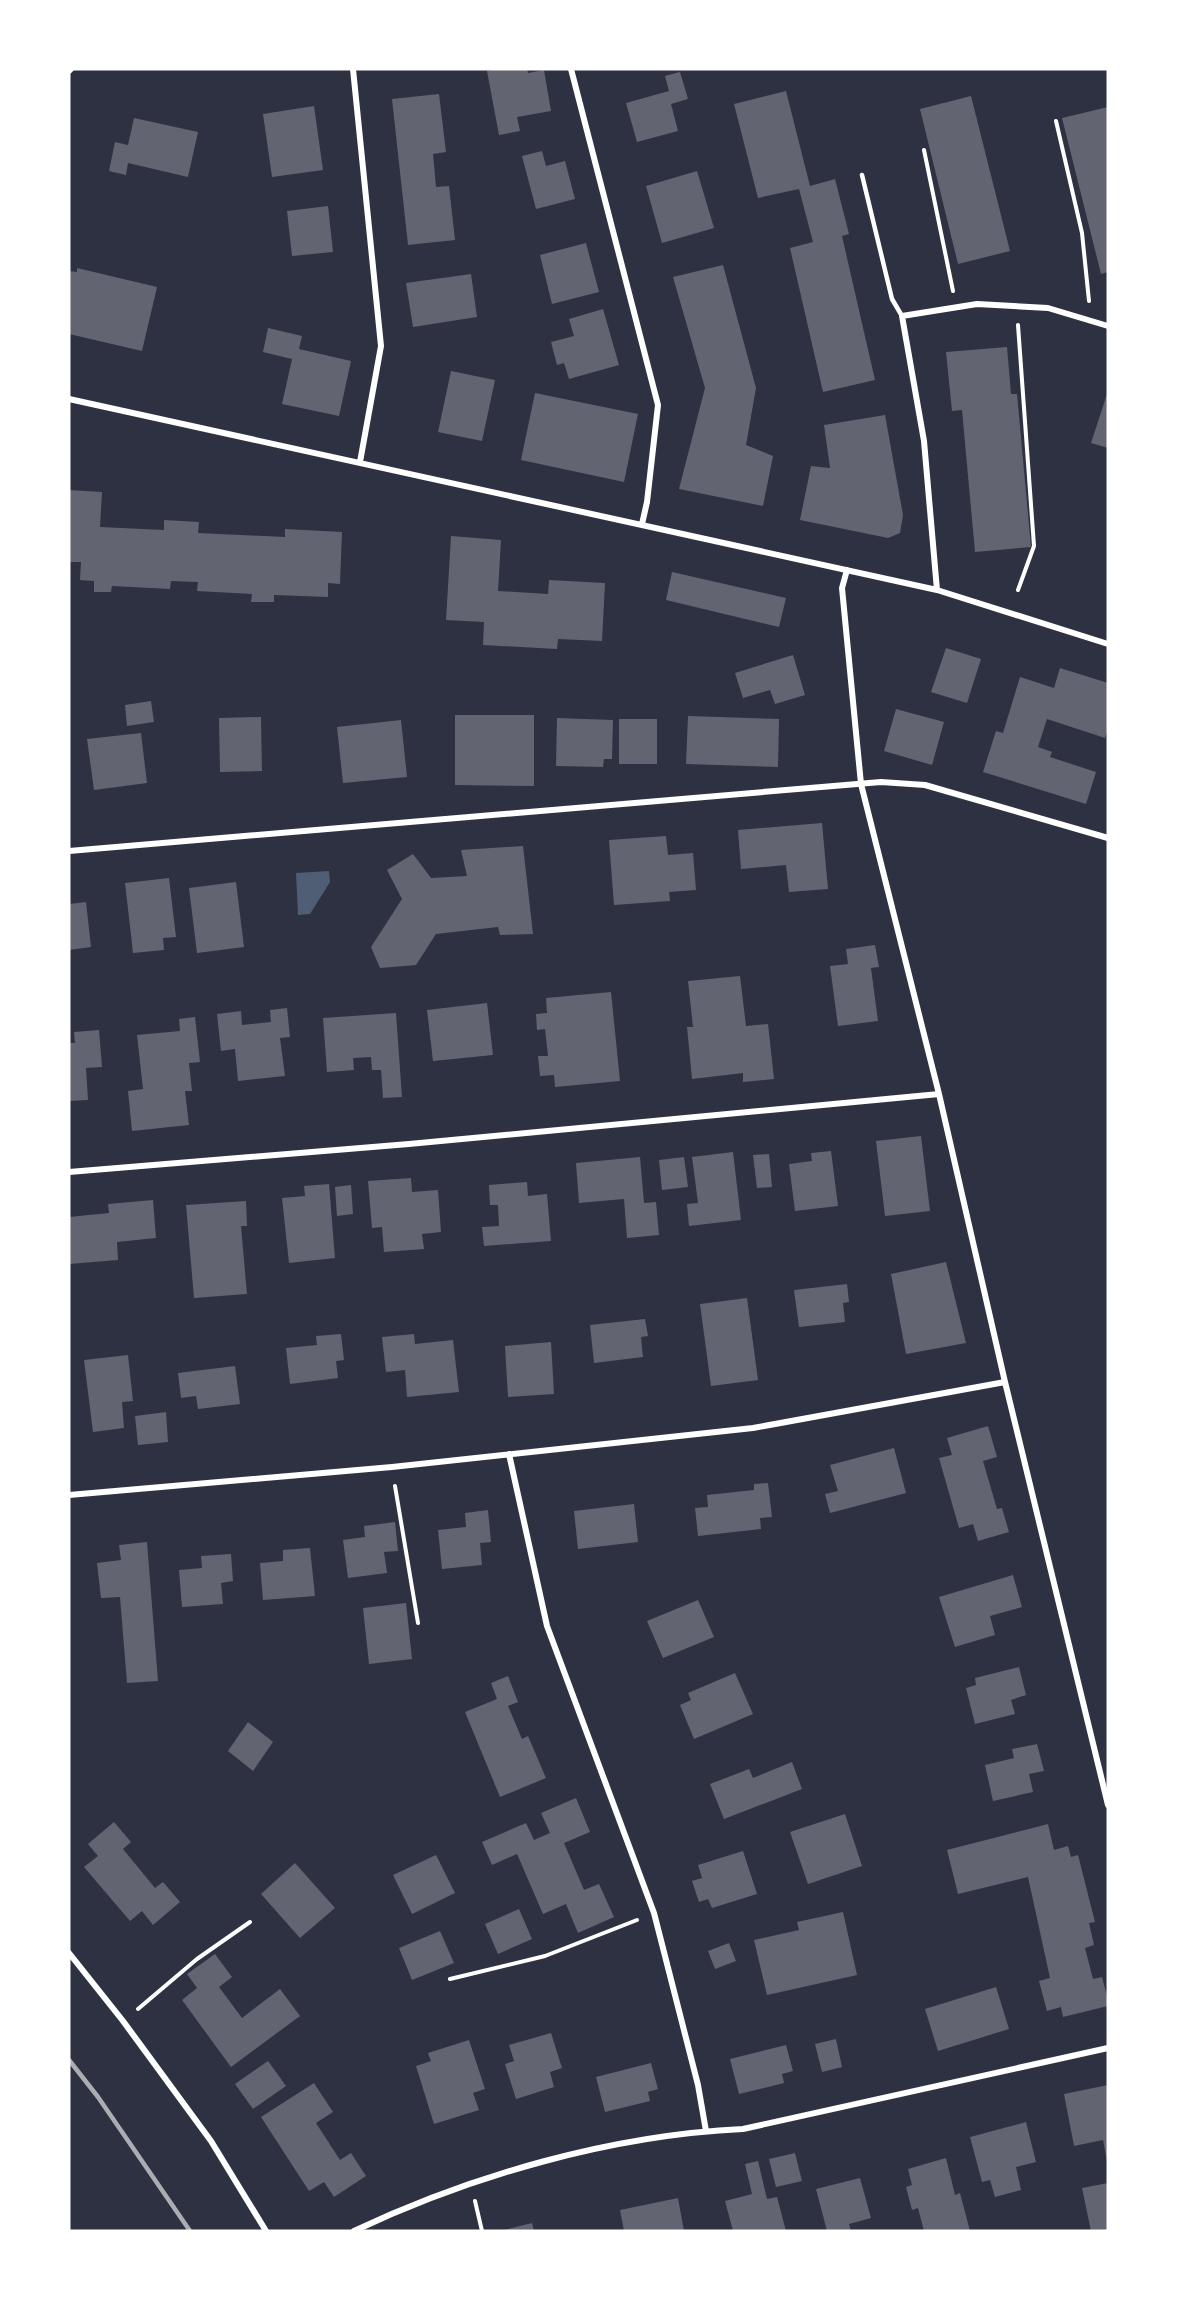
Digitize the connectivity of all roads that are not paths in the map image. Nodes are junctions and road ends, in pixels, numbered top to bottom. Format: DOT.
graph roads {
  1 [pos="353,69"];
  2 [pos="571,69"];
  3 [pos="862,175"];
  4 [pos="902,316"];
  5 [pos="1108,326"];
  6 [pos="69,399"];
  7 [pos="360,462"];
  8 [pos="642,524"];
  9 [pos="847,570"];
  10 [pos="938,591"];
  11 [pos="1108,644"];
  12 [pos="861,784"];
  13 [pos="1108,838"];
  14 [pos="69,851"];
  15 [pos="939,1094"];
  16 [pos="69,1172"];
  17 [pos="1005,1382"];
  18 [pos="509,1454"];
  19 [pos="69,1495"];
  20 [pos="1105,1773"];
  21 [pos="1108,1805"];
  22 [pos="69,1953"];
  23 [pos="1108,2048"];
  24 [pos="706,2131"];
  25 [pos="266,2231"];
  26 [pos="354,2231"];
  1 -- 7 [label="street"];
  2 -- 8 [label="street"];
  3 -- 4 [label="lane"];
  4 -- 5 [label="street"];
  4 -- 10 [label="street"];
  6 -- 7 [label="street"];
  7 -- 8 [label="street"];
  8 -- 9 [label="street"];
  9 -- 10 [label="street"];
  9 -- 12 [label="street"];
  10 -- 11 [label="street"];
  12 -- 13 [label="street"];
  12 -- 14 [label="street"];
  12 -- 15 [label="street"];
  15 -- 16 [label="street"];
  15 -- 17 [label="street"];
  17 -- 18 [label="street"];
  17 -- 20 [label="street"];
  18 -- 19 [label="street"];
  18 -- 24 [label="street"];
  20 -- 21 [label="street"];
  22 -- 25 [label="street"];
  23 -- 24 [label="street"];
  24 -- 26 [label="street"];
}
